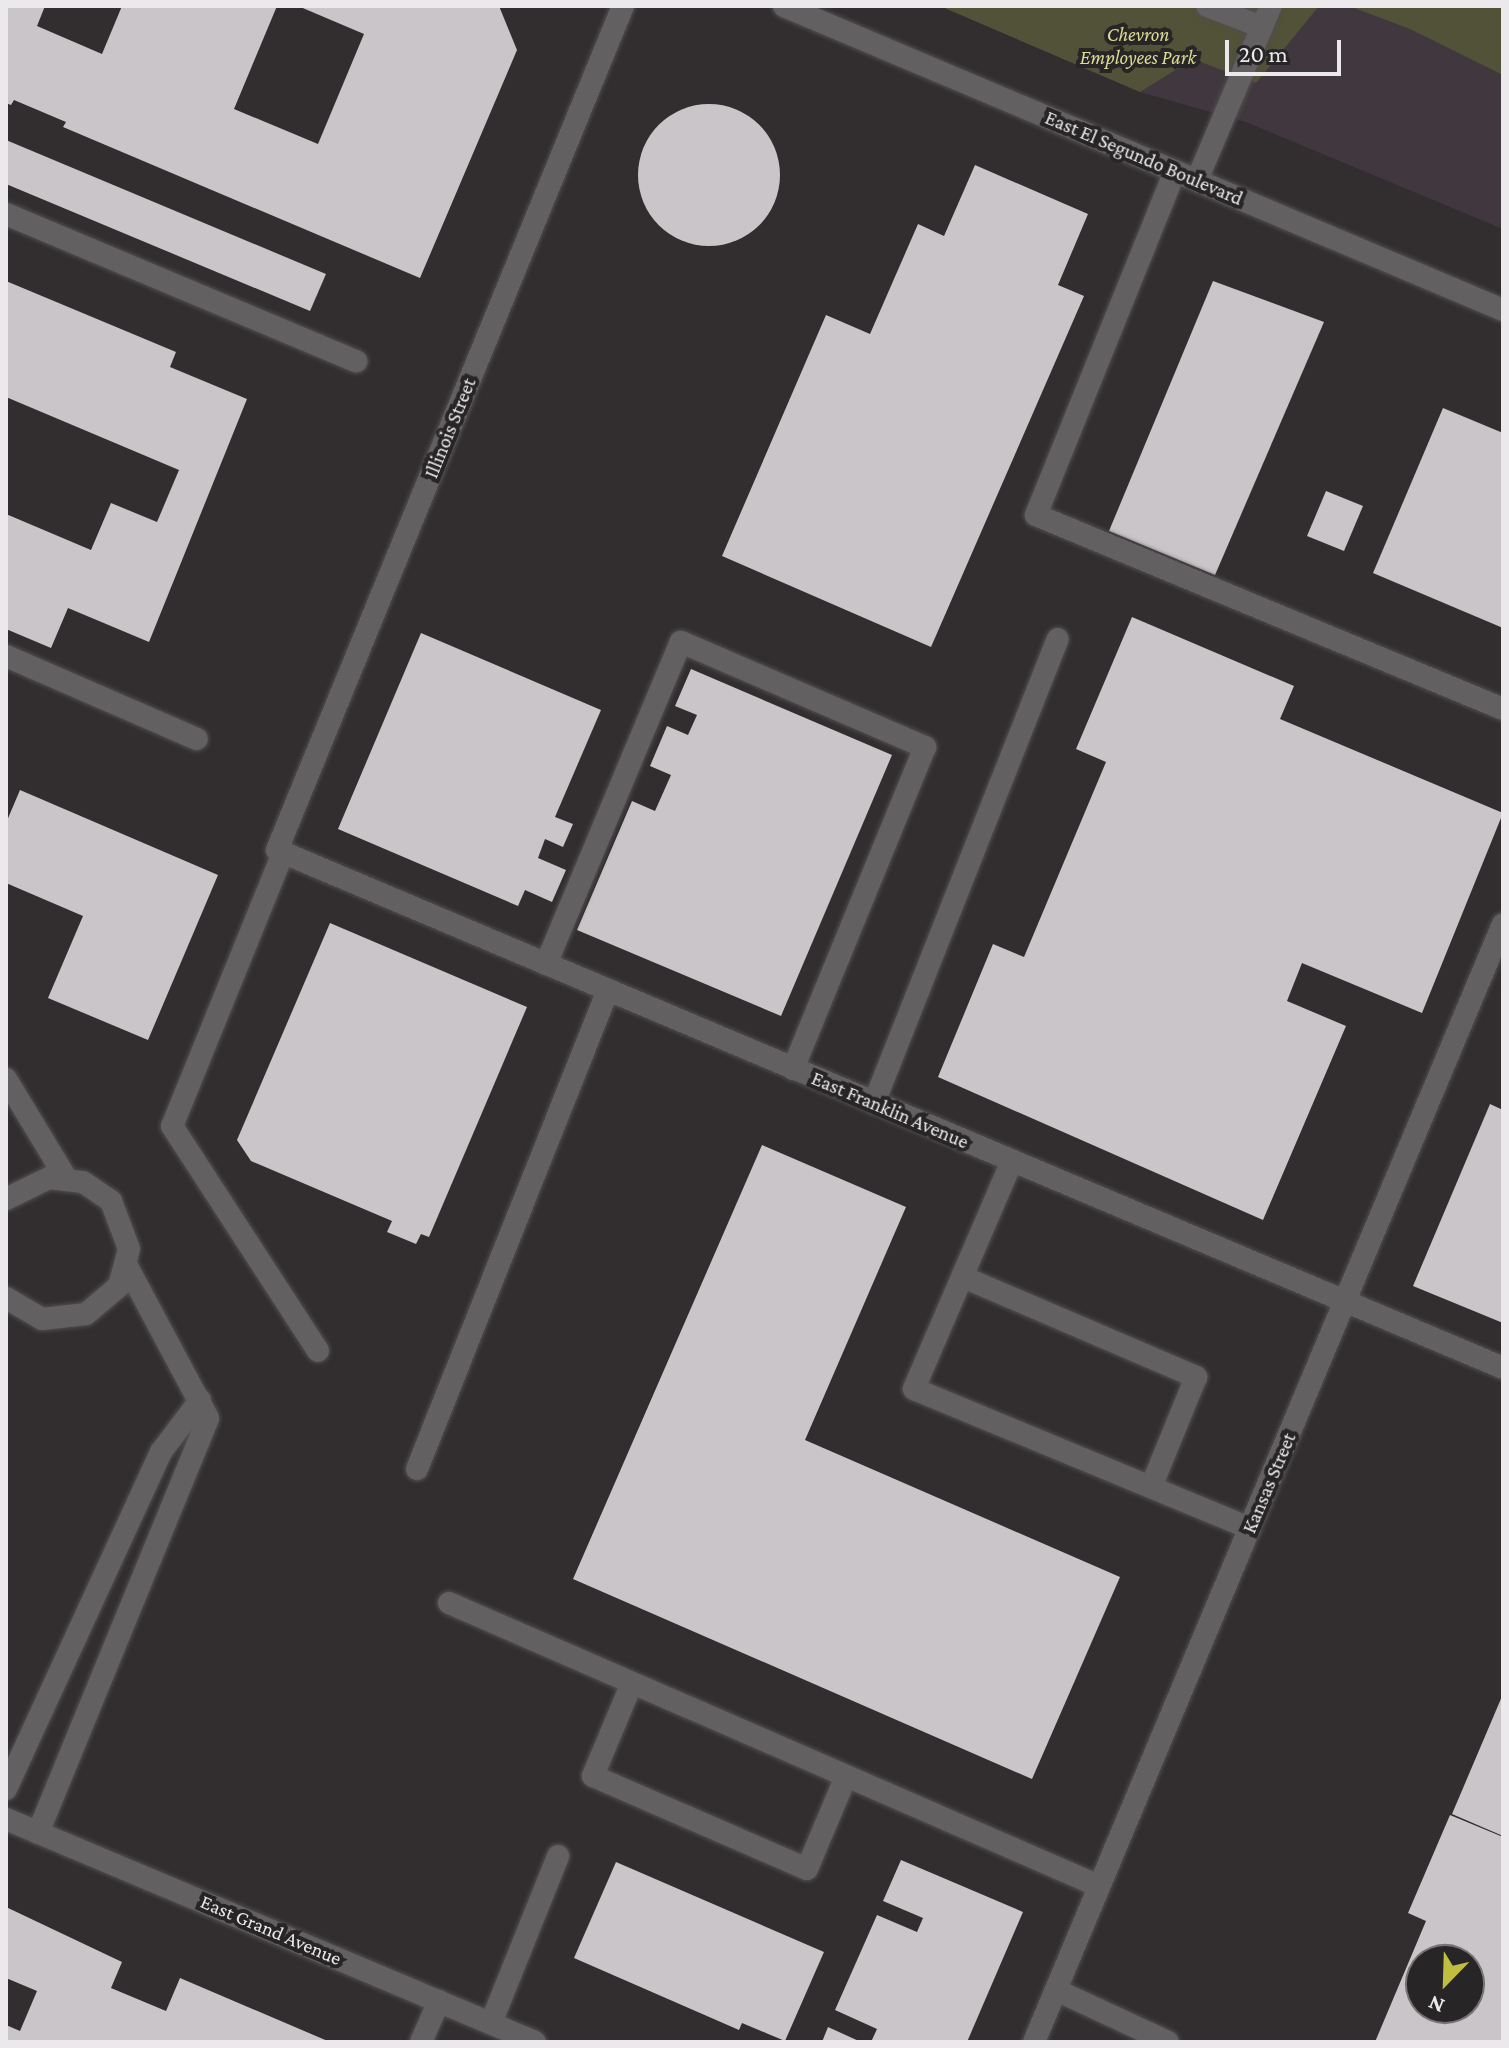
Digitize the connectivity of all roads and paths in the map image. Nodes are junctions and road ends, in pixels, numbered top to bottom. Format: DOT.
graph roads {
  1 [pos="623,6"];
  2 [pos="784,6"];
  3 [pos="1207,6"];
  4 [pos="1271,6"];
  5 [pos="1262,27"];
  6 [pos="1175,171"];
  7 [pos="1197,180"];
  8 [pos="6,214"];
  9 [pos="1503,310"];
  10 [pos="356,361"];
  11 [pos="1058,639"];
  12 [pos="6,656"];
  13 [pos="1503,709"];
  14 [pos="197,739"];
  15 [pos="280,852"];
  16 [pos="1503,924"];
  17 [pos="546,964"];
  18 [pos="608,990"];
  19 [pos="793,1069"];
  20 [pos="6,1079"];
  21 [pos="874,1103"];
  22 [pos="1012,1161"];
  23 [pos="66,1178"];
  24 [pos="6,1199"];
  25 [pos="127,1266"];
  26 [pos="963,1277"];
  27 [pos="6,1298"];
  28 [pos="1345,1301"];
  29 [pos="318,1351"];
  30 [pos="1503,1368"];
  31 [pos="204,1409"];
  32 [pos="417,1469"];
  33 [pos="1151,1487"];
  34 [pos="1250,1528"];
  35 [pos="449,1603"];
  36 [pos="632,1683"];
  37 [pos="846,1776"];
  38 [pos="6,1789"];
  39 [pos="6,1819"];
  40 [pos="38,1833"];
  41 [pos="558,1856"];
  42 [pos="1099,1886"];
  43 [pos="1056,1990"];
  44 [pos="439,2001"];
  45 [pos="491,2023"];
  46 [pos="1134,2035"];
  47 [pos="421,2042"];
  48 [pos="535,2042"];
  49 [pos="1034,2042"];
  50 [pos="1168,2042"];
  1 -- 15 [label="street, Illinois Street"];
  2 -- 6 [label="street, East El Segundo Boulevard"];
  3 -- 5 [label="street"];
  4 -- 5 [label="street"];
  5 -- 7 [label="street"];
  6 -- 7 [label="street, East El Segundo Boulevard"];
  6 -- 13 [label="street"];
  7 -- 9 [label="street, East El Segundo Boulevard"];
  8 -- 10 [label="street"];
  11 -- 21 [label="street"];
  12 -- 14 [label="street"];
  15 -- 17 [label="street, East Franklin Avenue"];
  15 -- 29 [label="street, Illinois Street"];
  16 -- 28 [label="street, Kansas Street"];
  17 -- 18 [label="street, East Franklin Avenue"];
  17 -- 19 [label="street"];
  18 -- 19 [label="street, East Franklin Avenue"];
  18 -- 32 [label="street"];
  19 -- 21 [label="street, East Franklin Avenue"];
  20 -- 23 [label="street"];
  21 -- 22 [label="street, East Franklin Avenue"];
  22 -- 26 [label="street"];
  22 -- 28 [label="street, East Franklin Avenue"];
  23 -- 24 [label="street"];
  23 -- 25 [label="street"];
  25 -- 27 [label="street"];
  25 -- 31 [label="street"];
  26 -- 33 [label="street"];
  26 -- 33 [label="street"];
  28 -- 30 [label="street, East Franklin Avenue"];
  28 -- 34 [label="street, Kansas Street"];
  31 -- 38 [label="street"];
  31 -- 40 [label="street"];
  33 -- 34 [label="street"];
  34 -- 42 [label="street, Kansas Street"];
  35 -- 36 [label="street"];
  36 -- 37 [label="street"];
  36 -- 37 [label="street"];
  37 -- 42 [label="street"];
  39 -- 40 [label="street, East Grand Avenue"];
  40 -- 44 [label="street, East Grand Avenue"];
  41 -- 45 [label="street"];
  42 -- 43 [label="street, Kansas Street"];
  43 -- 46 [label="street"];
  43 -- 49 [label="street, Kansas Street"];
  44 -- 45 [label="street, East Grand Avenue"];
  44 -- 47 [label="street"];
  45 -- 48 [label="street, East Grand Avenue"];
  46 -- 50 [label="street"];
}
